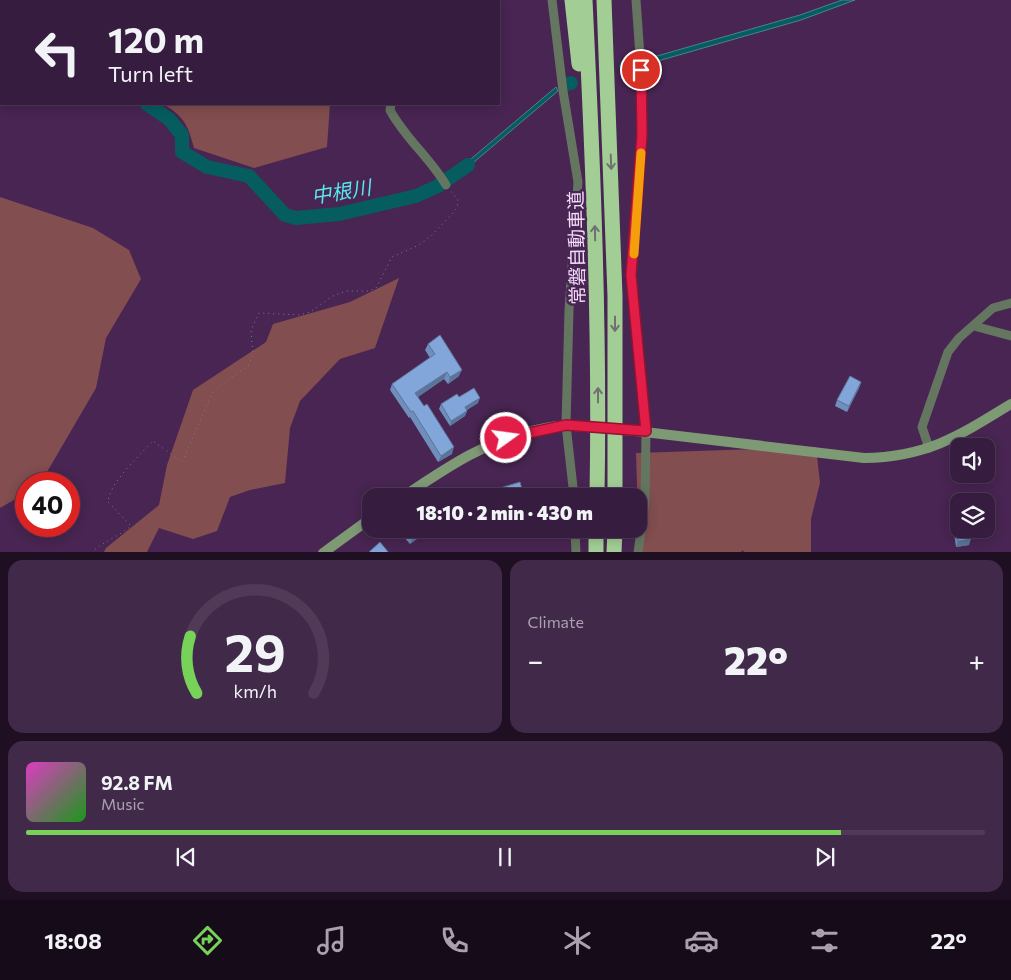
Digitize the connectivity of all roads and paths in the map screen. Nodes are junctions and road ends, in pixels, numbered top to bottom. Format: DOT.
graph roads {
  1 [pos="552,0"];
  2 [pos="572,0"];
  3 [pos="585,0"];
  4 [pos="604,0"];
  5 [pos="611,0"];
  6 [pos="636,0"];
  7 [pos="392,105"];
  8 [pos="609,113"];
  9 [pos="594,162"];
  10 [pos="444,182"];
  11 [pos="1011,302"];
  12 [pos="974,326"];
  13 [pos="1011,336"];
  14 [pos="1011,404"];
  15 [pos="570,426"];
  16 [pos="641,431"];
  17 [pos="929,448"];
  18 [pos="417,488"];
  19 [pos="574,488"];
  20 [pos="597,488"];
  21 [pos="615,488"];
  22 [pos="362,524"];
  23 [pos="575,538"];
  24 [pos="596,538"];
  25 [pos="614,538"];
  26 [pos="91,552"];
  27 [pos="322,552"];
  28 [pos="576,552"];
  29 [pos="596,552"];
  30 [pos="614,552"];
  31 [pos="638,552"];
  1 -- 15 [label="street"];
  2 -- 9 [label="highway"];
  3 -- 9 [label="highway, 常磐自動車道"];
  4 -- 8 [label="highway, 常磐自動車道"];
  5 -- 8 [label="highway"];
  6 -- 16 [label="street"];
  7 -- 10 [label="street"];
  8 -- 21 [label="highway, 常磐自動車道, one-way"];
  20 -- 9 [label="highway, 常磐自動車道, one-way"];
  10 -- 26 [label="path"];
  11 -- 12 [label="street"];
  12 -- 13 [label="street"];
  12 -- 17 [label="street"];
  14 -- 17 [label="street"];
  15 -- 16 [label="street, bridge"];
  15 -- 18 [label="street"];
  15 -- 19 [label="street"];
  16 -- 17 [label="street"];
  16 -- 31 [label="street"];
  22 -- 27 [label="street"];
  23 -- 28 [label="street"];
  24 -- 29 [label="highway"];
  25 -- 30 [label="highway"];
}
